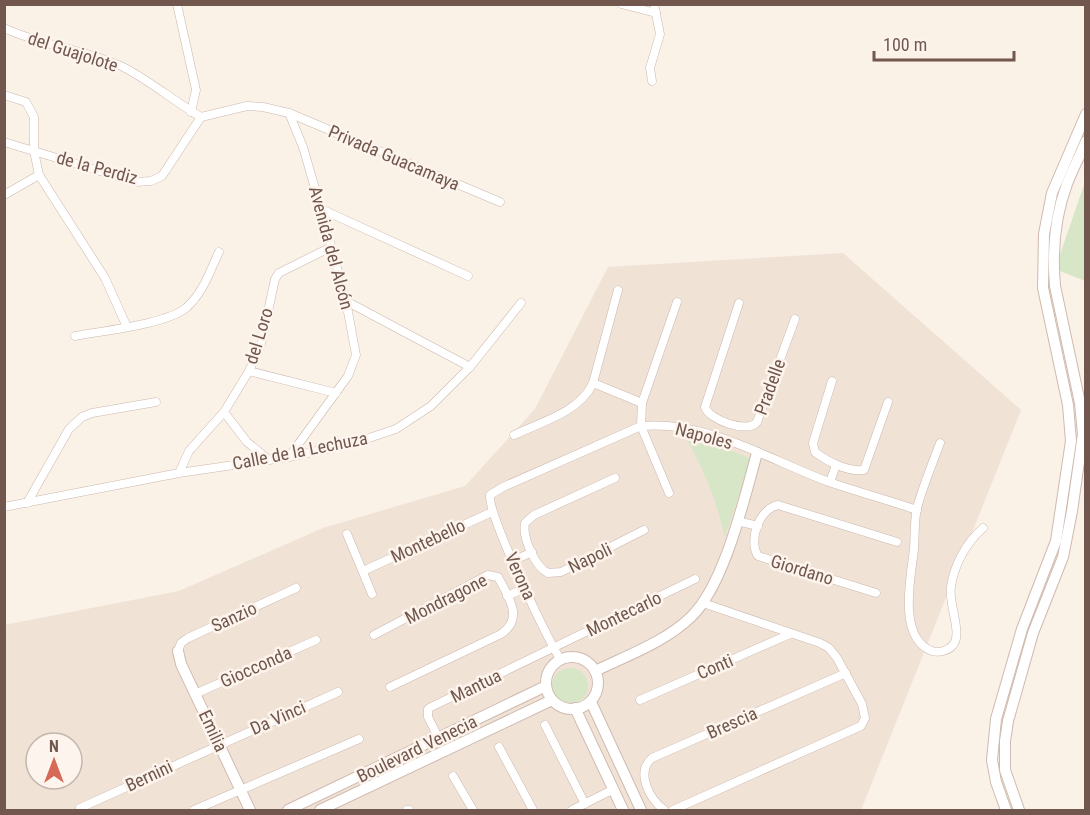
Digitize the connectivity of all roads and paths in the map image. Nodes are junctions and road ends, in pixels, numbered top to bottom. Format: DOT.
graph roads {
  1 [pos="177,4"];
  2 [pos="621,4"];
  3 [pos="655,9"];
  4 [pos="4,28"];
  5 [pos="652,81"];
  6 [pos="4,95"];
  7 [pos="191,112"];
  8 [pos="289,113"];
  9 [pos="1086,114"];
  10 [pos="201,117"];
  11 [pos="1086,141"];
  12 [pos="4,142"];
  13 [pos="34,151"];
  14 [pos="39,175"];
  15 [pos="1062,183"];
  16 [pos="4,195"];
  17 [pos="500,202"];
  18 [pos="321,209"];
  19 [pos="331,247"];
  20 [pos="219,252"];
  21 [pos="468,276"];
  22 [pos="618,290"];
  23 [pos="346,301"];
  24 [pos="521,303"];
  25 [pos="677,303"];
  26 [pos="739,303"];
  27 [pos="795,319"];
  28 [pos="127,327"];
  29 [pos="75,336"];
  30 [pos="470,367"];
  31 [pos="249,371"];
  32 [pos="832,381"];
  33 [pos="593,383"];
  34 [pos="336,393"];
  35 [pos="156,402"];
  36 [pos="888,402"];
  37 [pos="642,403"];
  38 [pos="224,412"];
  39 [pos="725,423"];
  40 [pos="641,426"];
  41 [pos="514,435"];
  42 [pos="720,437"];
  43 [pos="940,443"];
  44 [pos="757,453"];
  45 [pos="289,457"];
  46 [pos="269,460"];
  47 [pos="836,465"];
  48 [pos="179,473"];
  49 [pos="615,478"];
  50 [pos="830,482"];
  51 [pos="493,492"];
  52 [pos="669,493"];
  53 [pos="27,503"];
  54 [pos="4,507"];
  55 [pos="917,510"];
  56 [pos="492,512"];
  57 [pos="737,520"];
  58 [pos="758,526"];
  59 [pos="982,528"];
  60 [pos="644,530"];
  61 [pos="347,534"];
  62 [pos="897,542"];
  63 [pos="532,552"];
  64 [pos="513,561"];
  65 [pos="363,571"];
  66 [pos="695,579"];
  67 [pos="296,588"];
  68 [pos="525,588"];
  69 [pos="876,593"];
  70 [pos="372,594"];
  71 [pos="507,596"];
  72 [pos="703,603"];
  73 [pos="790,634"];
  74 [pos="374,635"];
  75 [pos="316,640"];
  76 [pos="553,649"];
  77 [pos="178,651"];
  78 [pos="560,659"];
  79 [pos="595,670"];
  80 [pos="846,673"];
  81 [pos="546,686"];
  82 [pos="390,687"];
  83 [pos="338,692"];
  84 [pos="195,694"];
  85 [pos="552,700"];
  86 [pos="639,700"];
  87 [pos="591,702"];
  88 [pos="575,708"];
  89 [pos="545,724"];
  90 [pos="359,739"];
  91 [pos="439,739"];
  92 [pos="219,745"];
  93 [pos="499,747"];
  94 [pos="1005,770"];
  95 [pos="994,773"];
  96 [pos="453,776"];
  97 [pos="240,790"];
  98 [pos="612,790"];
  99 [pos="648,791"];
  100 [pos="634,798"];
  101 [pos="585,804"];
  102 [pos="80,808"];
  103 [pos="194,810"];
  104 [pos="250,810"];
  105 [pos="288,810"];
  106 [pos="320,810"];
  107 [pos="473,810"];
  108 [pos="533,810"];
  109 [pos="572,810"];
  110 [pos="623,810"];
  111 [pos="641,810"];
  112 [pos="664,810"];
  113 [pos="673,810"];
  114 [pos="1006,810"];
  115 [pos="1019,810"];
  1 -- 7 [label="street"];
  2 -- 3 [label="street"];
  3 -- 5 [label="street"];
  4 -- 7 [label="street, del Guajolote"];
  6 -- 13 [label="street, de la Perdiz"];
  7 -- 10 [label="street, del Guajolote"];
  8 -- 10 [label="street"];
  8 -- 17 [label="street, Privada Guacamaya"];
  8 -- 18 [label="street, Avenida del Alcón"];
  9 -- 15 [label="street"];
  10 -- 13 [label="street, de la Perdiz"];
  11 -- 15 [label="street"];
  12 -- 13 [label="street"];
  13 -- 14 [label="street"];
  14 -- 16 [label="street"];
  14 -- 28 [label="street, de la Perdiz"];
  15 -- 94 [label="street"];
  15 -- 95 [label="street"];
  18 -- 19 [label="street, Avenida del Alcón"];
  18 -- 21 [label="street"];
  19 -- 23 [label="street, Avenida del Alcón"];
  19 -- 31 [label="street, del Loro"];
  20 -- 28 [label="street"];
  22 -- 33 [label="street"];
  23 -- 30 [label="street"];
  23 -- 34 [label="street, Avenida del Alcón"];
  24 -- 30 [label="street, Calle de la Lechuza"];
  25 -- 37 [label="street"];
  26 -- 39 [label="street"];
  27 -- 39 [label="street, Pradelle"];
  28 -- 29 [label="street"];
  30 -- 45 [label="street, Calle de la Lechuza"];
  31 -- 34 [label="street"];
  31 -- 38 [label="street, del Loro"];
  32 -- 47 [label="street"];
  33 -- 37 [label="street"];
  33 -- 41 [label="street"];
  34 -- 45 [label="street, Avenida del Alcón"];
  35 -- 53 [label="street"];
  36 -- 47 [label="street"];
  37 -- 40 [label="street"];
  38 -- 46 [label="street"];
  38 -- 48 [label="street, del Loro"];
  39 -- 42 [label="street"];
  40 -- 42 [label="street, Napoles"];
  40 -- 51 [label="street, Napoles"];
  40 -- 52 [label="street"];
  42 -- 44 [label="street, Napoles"];
  43 -- 55 [label="street"];
  44 -- 50 [label="street, Napoles"];
  44 -- 57 [label="street"];
  45 -- 46 [label="street, Calle de la Lechuza"];
  46 -- 48 [label="street, Calle de la Lechuza"];
  47 -- 50 [label="street"];
  48 -- 53 [label="street, Calle de la Lechuza"];
  49 -- 63 [label="street, Napoli"];
  50 -- 55 [label="street, Napoles"];
  51 -- 56 [label="street, Verona"];
  53 -- 54 [label="street, Calle de la Lechuza"];
  55 -- 59 [label="street"];
  56 -- 64 [label="street, Verona"];
  56 -- 65 [label="street, Montebello"];
  57 -- 58 [label="street"];
  57 -- 72 [label="street"];
  58 -- 62 [label="street"];
  58 -- 69 [label="street, Giordano"];
  60 -- 63 [label="street, Napoli"];
  61 -- 65 [label="street"];
  63 -- 64 [label="street"];
  64 -- 68 [label="street, Verona"];
  65 -- 70 [label="street"];
  66 -- 76 [label="street, Montecarlo"];
  67 -- 77 [label="street, Sanzio"];
  68 -- 71 [label="street"];
  68 -- 76 [label="street, Verona"];
  71 -- 74 [label="street, Mondragone"];
  71 -- 82 [label="street"];
  72 -- 73 [label="street"];
  72 -- 79 [label="street"];
  73 -- 80 [label="street"];
  73 -- 86 [label="street, Conti"];
  75 -- 84 [label="street, Giocconda"];
  76 -- 78 [label="street, Verona"];
  76 -- 91 [label="street, Mantua"];
  77 -- 84 [label="street, Emilia"];
  78 -- 79 [label="street"];
  78 -- 81 [label="street"];
  79 -- 87 [label="street"];
  80 -- 99 [label="street, Brescia"];
  80 -- 113 [label="street"];
  81 -- 85 [label="street"];
  81 -- 91 [label="street, Boulevard Venecia"];
  83 -- 92 [label="street, Da Vinci"];
  84 -- 92 [label="street, Emilia"];
  85 -- 88 [label="street"];
  85 -- 106 [label="street, Boulevard Venecia"];
  87 -- 88 [label="street"];
  87 -- 100 [label="street"];
  88 -- 98 [label="street"];
  89 -- 101 [label="street"];
  90 -- 97 [label="street"];
  91 -- 105 [label="street, Boulevard Venecia"];
  92 -- 97 [label="street, Emilia"];
  92 -- 102 [label="street, Bernini"];
  93 -- 108 [label="street"];
  94 -- 95 [label="street"];
  94 -- 115 [label="street"];
  95 -- 114 [label="street"];
  96 -- 107 [label="street"];
  97 -- 103 [label="street"];
  97 -- 104 [label="street, Emilia"];
  98 -- 101 [label="street"];
  98 -- 110 [label="street"];
  99 -- 100 [label="street"];
  99 -- 112 [label="street"];
  100 -- 111 [label="street"];
  101 -- 109 [label="street"];
}
